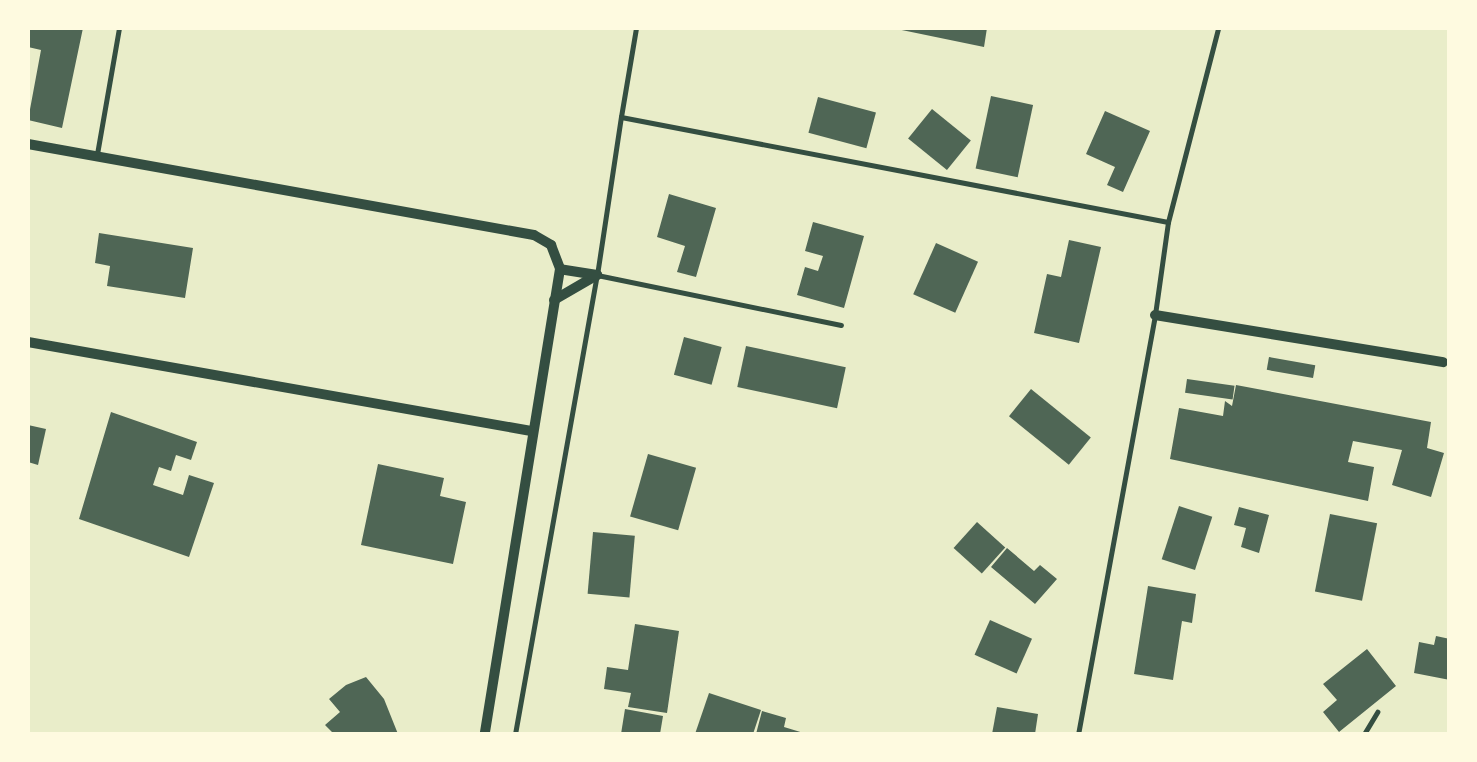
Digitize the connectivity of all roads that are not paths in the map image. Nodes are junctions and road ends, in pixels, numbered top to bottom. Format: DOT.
graph roads {
  1 [pos="119,28"];
  2 [pos="636,28"];
  3 [pos="1218,28"];
  4 [pos="621,117"];
  5 [pos="28,144"];
  6 [pos="96,157"];
  7 [pos="1168,222"];
  8 [pos="560,269"];
  9 [pos="598,275"];
  10 [pos="554,300"];
  11 [pos="1156,315"];
  12 [pos="841,326"];
  13 [pos="28,342"];
  14 [pos="1444,362"];
  15 [pos="531,430"];
  16 [pos="1377,712"];
  17 [pos="485,734"];
  18 [pos="514,734"];
  19 [pos="1078,734"];
  20 [pos="1364,734"];
  1 -- 6 [label="lane"];
  2 -- 4 [label="lane"];
  3 -- 7 [label="lane"];
  4 -- 7 [label="lane"];
  4 -- 9 [label="lane"];
  5 -- 6 [label="street"];
  6 -- 8 [label="street"];
  7 -- 11 [label="lane"];
  8 -- 9 [label="street"];
  8 -- 10 [label="street"];
  9 -- 10 [label="street"];
  9 -- 12 [label="lane"];
  9 -- 18 [label="lane"];
  10 -- 15 [label="street"];
  11 -- 14 [label="street"];
  11 -- 19 [label="lane"];
  13 -- 15 [label="street"];
  15 -- 17 [label="street"];
  16 -- 20 [label="lane"];
}
